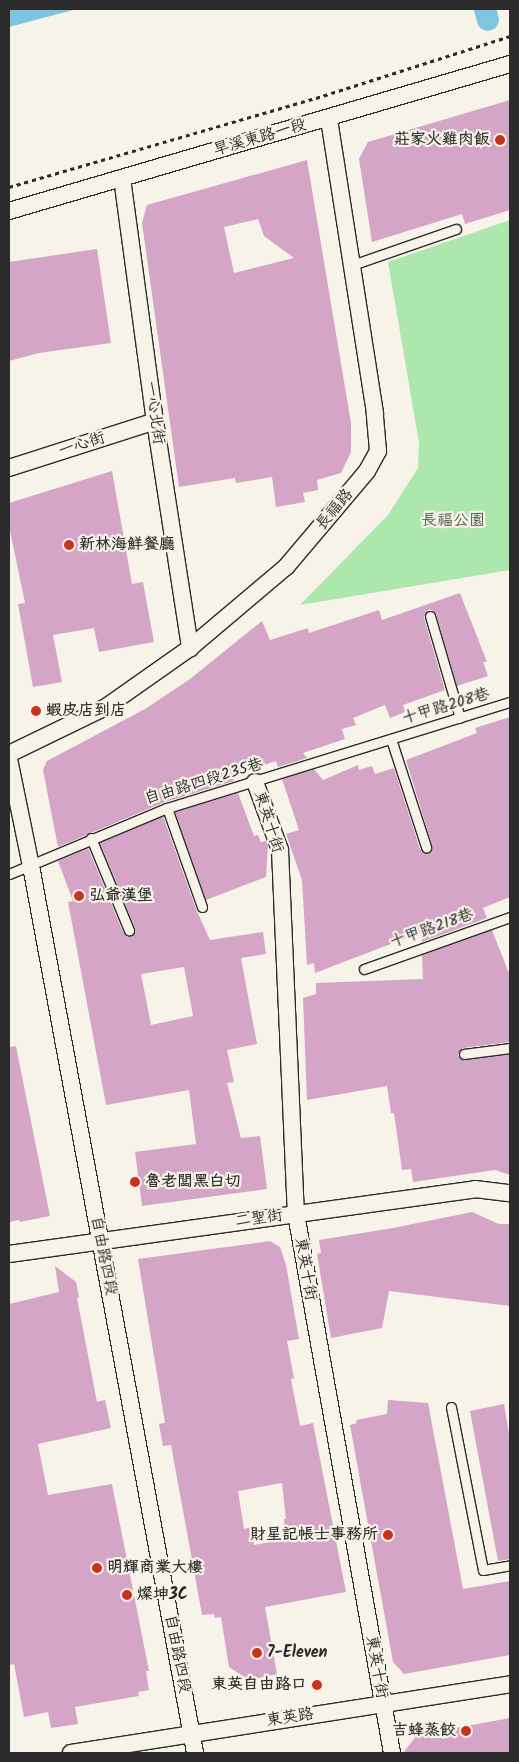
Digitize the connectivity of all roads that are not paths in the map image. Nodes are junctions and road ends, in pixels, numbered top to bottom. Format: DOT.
graph roads {
  1 [pos="510,64"];
  2 [pos="329,118"];
  3 [pos="122,178"];
  4 [pos="9,211"];
  5 [pos="456,229"];
  6 [pos="352,265"];
  7 [pos="155,421"];
  8 [pos="9,468"];
  9 [pos="430,616"];
  10 [pos="190,648"];
  11 [pos="510,702"];
  12 [pos="460,718"];
  13 [pos="391,739"];
  14 [pos="9,754"];
  15 [pos="9,760"];
  16 [pos="255,782"];
  17 [pos="167,808"];
  18 [pos="91,838"];
  19 [pos="426,847"];
  20 [pos="31,866"];
  21 [pos="9,874"];
  22 [pos="202,907"];
  23 [pos="510,917"];
  24 [pos="129,930"];
  25 [pos="364,969"];
  26 [pos="510,1048"];
  27 [pos="464,1054"];
  28 [pos="510,1193"];
  29 [pos="296,1214"];
  30 [pos="100,1240"];
  31 [pos="9,1254"];
  32 [pos="451,1407"];
  33 [pos="510,1565"];
  34 [pos="510,1684"];
  35 [pos="382,1704"];
  36 [pos="192,1734"];
  37 [pos="71,1753"];
  38 [pos="195,1753"];
  39 [pos="392,1753"];
  1 -- 2 [label="street, 旱溪東路一段"];
  2 -- 3 [label="street, 旱溪東路一段"];
  2 -- 6 [label="street, 長福路"];
  3 -- 4 [label="street, 旱溪東路一段"];
  3 -- 7 [label="street, 一心北街"];
  5 -- 6 [label="lane"];
  6 -- 10 [label="street, 長福路"];
  7 -- 8 [label="street, 一心街"];
  7 -- 10 [label="street, 一心北街"];
  9 -- 12 [label="lane"];
  10 -- 14 [label="street, 長福路"];
  11 -- 12 [label="lane, 十甲路208巷"];
  12 -- 13 [label="lane, 十甲路208巷"];
  13 -- 16 [label="lane, 自由路四段235巷"];
  13 -- 19 [label="lane"];
  15 -- 20 [label="street, 自由路四段"];
  16 -- 17 [label="lane, 自由路四段235巷"];
  16 -- 29 [label="street, 東英十街"];
  17 -- 18 [label="lane, 自由路四段235巷"];
  17 -- 22 [label="lane"];
  18 -- 20 [label="lane, 自由路四段235巷"];
  18 -- 24 [label="lane"];
  20 -- 21 [label="lane, 自由路四段235巷"];
  20 -- 30 [label="street, 自由路四段"];
  23 -- 25 [label="lane, 十甲路218巷"];
  26 -- 27 [label="lane"];
  28 -- 29 [label="street, 二聖街"];
  29 -- 30 [label="street, 二聖街"];
  29 -- 35 [label="street, 東英十街"];
  30 -- 31 [label="street, 二聖街"];
  30 -- 36 [label="street, 自由路四段"];
  32 -- 33 [label="lane"];
  34 -- 35 [label="street, 東英路"];
  35 -- 36 [label="street, 東英路"];
  35 -- 39 [label="street, 東英十街"];
  36 -- 37 [label="street, 東英路"];
  36 -- 38 [label="street, 自由路四段"];
}
